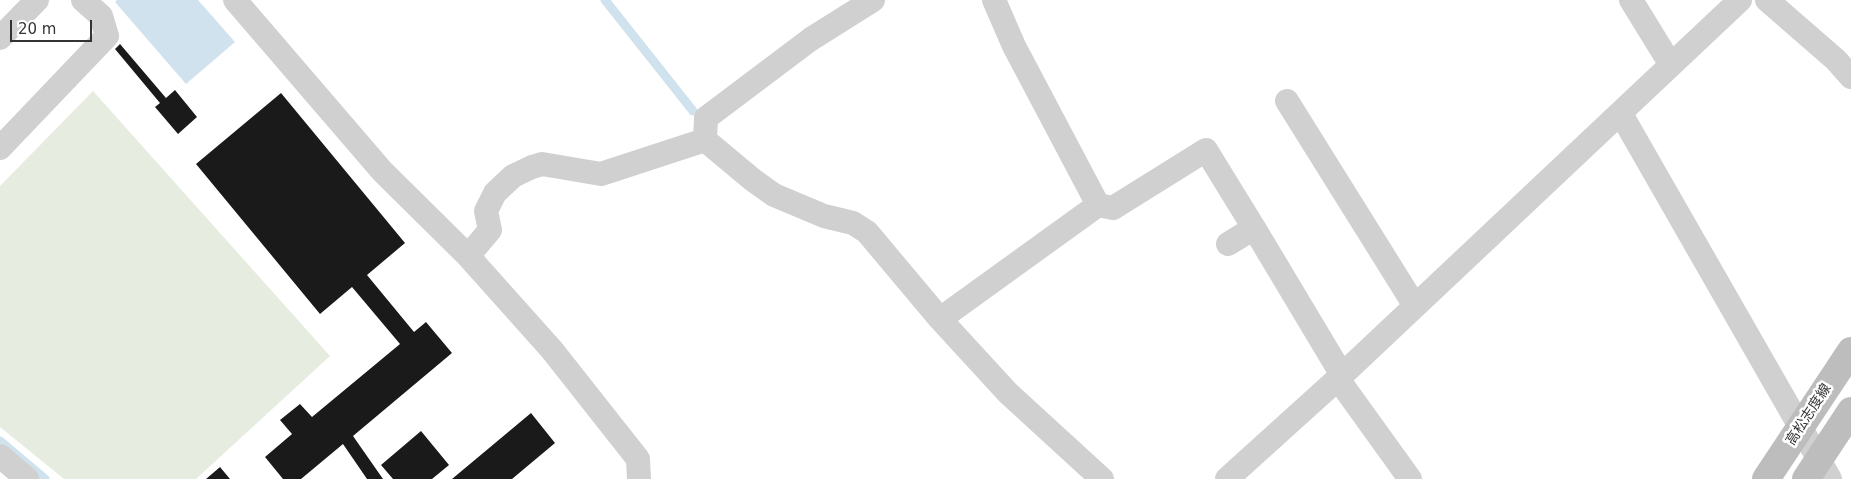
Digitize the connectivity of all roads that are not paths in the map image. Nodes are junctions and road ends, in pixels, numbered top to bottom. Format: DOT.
graph roads {
  1 [pos="37,0"];
  2 [pos="83,0"];
  3 [pos="236,0"];
  4 [pos="873,0"];
  5 [pos="994,0"];
  6 [pos="1631,0"];
  7 [pos="1740,0"];
  8 [pos="1767,0"];
  9 [pos="0,38"];
  10 [pos="1671,65"];
  11 [pos="1851,77"];
  12 [pos="1287,101"];
  13 [pos="1620,114"];
  14 [pos="706,140"];
  15 [pos="0,148"];
  16 [pos="1098,205"];
  17 [pos="1254,228"];
  18 [pos="1228,244"];
  19 [pos="468,256"];
  20 [pos="1415,306"];
  21 [pos="940,319"];
  22 [pos="1851,351"];
  23 [pos="1340,377"];
  24 [pos="1851,411"];
  25 [pos="1801,427"];
  26 [pos="0,456"];
  27 [pos="1818,472"];
  28 [pos="27,479"];
  29 [pos="639,479"];
  30 [pos="1102,479"];
  31 [pos="1227,479"];
  32 [pos="1410,479"];
  33 [pos="1766,479"];
  1 -- 9 [label="street"];
  2 -- 15 [label="street"];
  3 -- 19 [label="street"];
  4 -- 14 [label="street"];
  5 -- 16 [label="street"];
  6 -- 10 [label="street"];
  7 -- 10 [label="street"];
  8 -- 11 [label="street"];
  10 -- 13 [label="street"];
  12 -- 20 [label="street"];
  13 -- 20 [label="street"];
  13 -- 25 [label="street"];
  14 -- 19 [label="street"];
  14 -- 21 [label="street"];
  16 -- 17 [label="street"];
  16 -- 21 [label="street"];
  17 -- 18 [label="street"];
  17 -- 23 [label="street"];
  19 -- 29 [label="street"];
  20 -- 23 [label="street"];
  21 -- 30 [label="street"];
  22 -- 25 [label="main road, 高松志度線"];
  23 -- 31 [label="street"];
  23 -- 32 [label="street"];
  24 -- 27 [label="main road"];
  25 -- 27 [label="street"];
  25 -- 33 [label="main road, 高松志度線"];
  26 -- 28 [label="street"];
}
